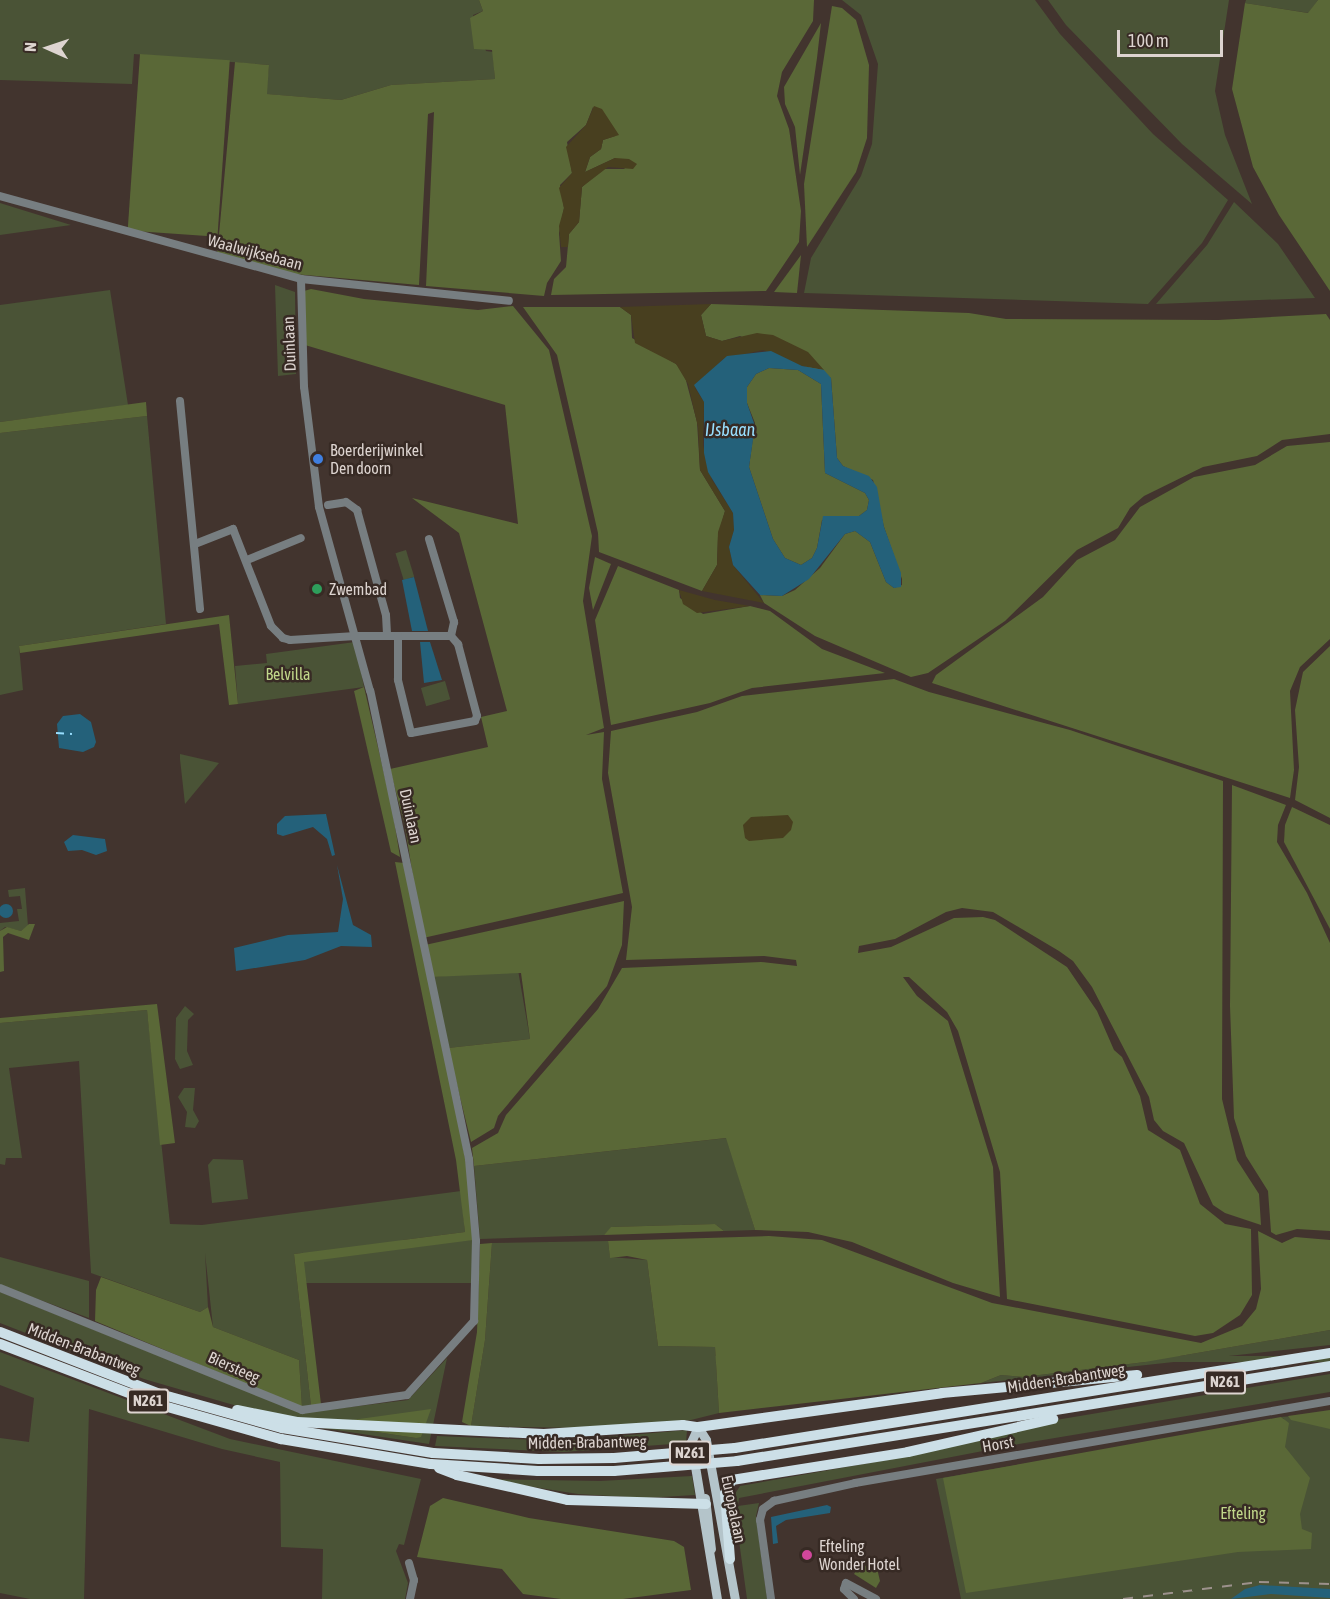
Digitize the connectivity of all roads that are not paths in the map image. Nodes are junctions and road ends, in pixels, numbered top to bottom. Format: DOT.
graph roads {
  1 [pos="0,196"];
  2 [pos="301,279"];
  3 [pos="509,301"];
  4 [pos="180,401"];
  5 [pos="328,505"];
  6 [pos="301,538"];
  7 [pos="429,539"];
  8 [pos="195,544"];
  9 [pos="247,560"];
  10 [pos="200,609"];
  11 [pos="356,636"];
  12 [pos="387,636"];
  13 [pos="398,636"];
  14 [pos="451,636"];
  15 [pos="0,1288"];
  16 [pos="0,1332"];
  17 [pos="0,1344"];
  18 [pos="448,1352"];
  19 [pos="1330,1353"];
  20 [pos="1330,1366"];
  21 [pos="1182,1374"];
  22 [pos="1120,1401"];
  23 [pos="1330,1401"];
  24 [pos="197,1405"];
  25 [pos="698,1427"];
  26 [pos="698,1441"];
  27 [pos="430,1464"];
  28 [pos="702,1476"];
  29 [pos="703,1503"];
  30 [pos="730,1559"];
  31 [pos="409,1563"];
  32 [pos="843,1596"];
  33 [pos="410,1599"];
  34 [pos="717,1599"];
  35 [pos="735,1599"];
  36 [pos="771,1599"];
  37 [pos="854,1599"];
  38 [pos="876,1599"];
  1 -- 2 [label="street, Waalwijksebaan"];
  2 -- 3 [label="street, Waalwijksebaan"];
  2 -- 11 [label="street, Duinlaan"];
  4 -- 8 [label="street"];
  5 -- 12 [label="street"];
  6 -- 9 [label="street"];
  7 -- 14 [label="street"];
  8 -- 9 [label="street"];
  8 -- 10 [label="street"];
  9 -- 11 [label="street"];
  11 -- 12 [label="street"];
  11 -- 18 [label="street, Duinlaan"];
  12 -- 13 [label="street"];
  13 -- 14 [label="street"];
  13 -- 14 [label="street"];
  15 -- 18 [label="street, Biersteeg"];
  16 -- 24 [label="highway, Midden-Brabantweg / N261"];
  17 -- 27 [label="highway, Midden-Brabantweg / N261"];
  19 -- 21 [label="highway, Midden-Brabantweg / N261"];
  20 -- 22 [label="highway, Midden-Brabantweg / N261"];
  21 -- 24 [label="highway, Midden-Brabantweg / N261"];
  21 -- 25 [label="highway, N261"];
  22 -- 27 [label="highway, Midden-Brabantweg / N261"];
  22 -- 30 [label="highway, N261"];
  23 -- 36 [label="street, Horst"];
  24 -- 25 [label="highway, N261"];
  25 -- 26 [label="main road, Europalaan"];
  25 -- 26 [label="main road"];
  26 -- 28 [label="main road, Europalaan"];
  26 -- 28 [label="main road, Europalaan"];
  27 -- 29 [label="highway, N261"];
  28 -- 29 [label="main road, Europalaan"];
  28 -- 30 [label="main road, Europalaan"];
  29 -- 34 [label="main road, Europalaan"];
  30 -- 35 [label="main road, Europalaan"];
  31 -- 33 [label="street"];
  32 -- 37 [label="street"];
  32 -- 38 [label="street"];
}
